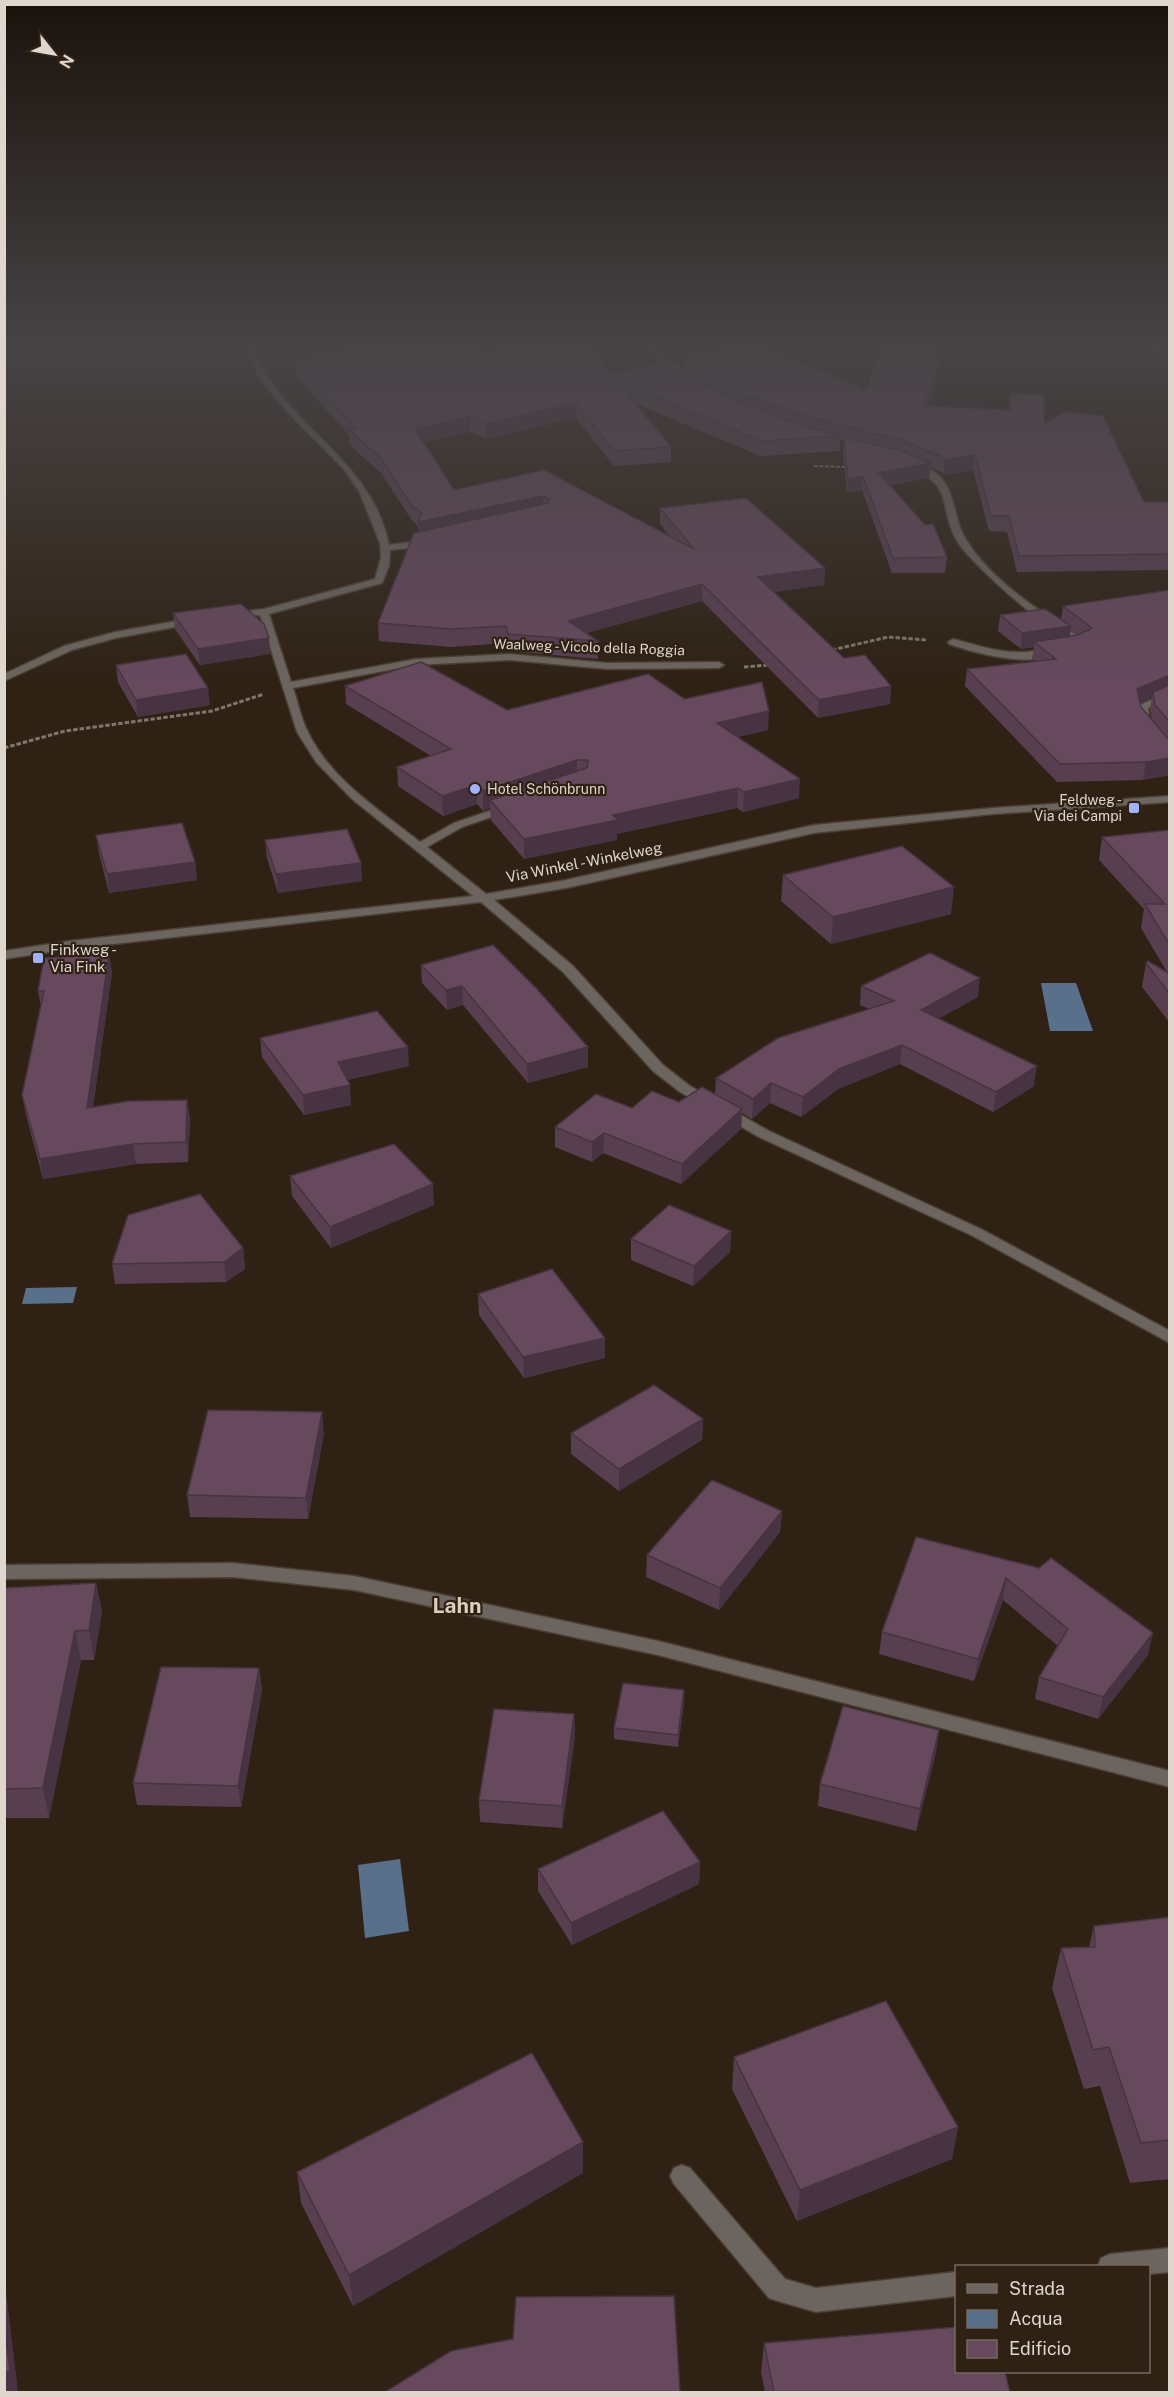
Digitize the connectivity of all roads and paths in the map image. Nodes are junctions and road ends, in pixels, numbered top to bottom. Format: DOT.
graph roads {
  1 [pos="336,457"];
  2 [pos="905,462"];
  3 [pos="814,466"];
  4 [pos="849,468"];
  5 [pos="439,540"];
  6 [pos="385,548"];
  7 [pos="264,612"];
  8 [pos="221,618"];
  9 [pos="200,620"];
  10 [pos="953,642"];
  11 [pos="832,650"];
  12 [pos="777,664"];
  13 [pos="719,665"];
  14 [pos="4,678"];
  15 [pos="288,686"];
  16 [pos="1170,694"];
  17 [pos="4,748"];
  18 [pos="1170,754"];
  19 [pos="1170,799"];
  20 [pos="514,806"];
  21 [pos="419,847"];
  22 [pos="484,898"];
  23 [pos="4,955"];
  24 [pos="1170,1338"];
  25 [pos="4,1572"];
  26 [pos="1170,1779"];
  27 [pos="682,2176"];
  28 [pos="1170,2260"];
  29 [pos="1120,2265"];
  30 [pos="955,2284"];
  1 -- 6 [label="street"];
  2 -- 10 [label="street"];
  3 -- 4 [label="path"];
  5 -- 6 [label="street"];
  6 -- 7 [label="street"];
  7 -- 8 [label="street"];
  7 -- 15 [label="street"];
  9 -- 14 [label="street"];
  10 -- 11 [label="path"];
  12 -- 13 [label="path"];
  13 -- 15 [label="street, Waalweg - Vicolo della Roggia"];
  15 -- 17 [label="path"];
  15 -- 21 [label="street"];
  16 -- 18 [label="street"];
  19 -- 22 [label="street, Via Winkel - Winkelweg"];
  20 -- 21 [label="street"];
  21 -- 22 [label="street"];
  22 -- 23 [label="street, Via Winkel - Winkelweg"];
  22 -- 24 [label="street"];
  25 -- 26 [label="street"];
  27 -- 30 [label="street"];
  28 -- 29 [label="street"];
}
